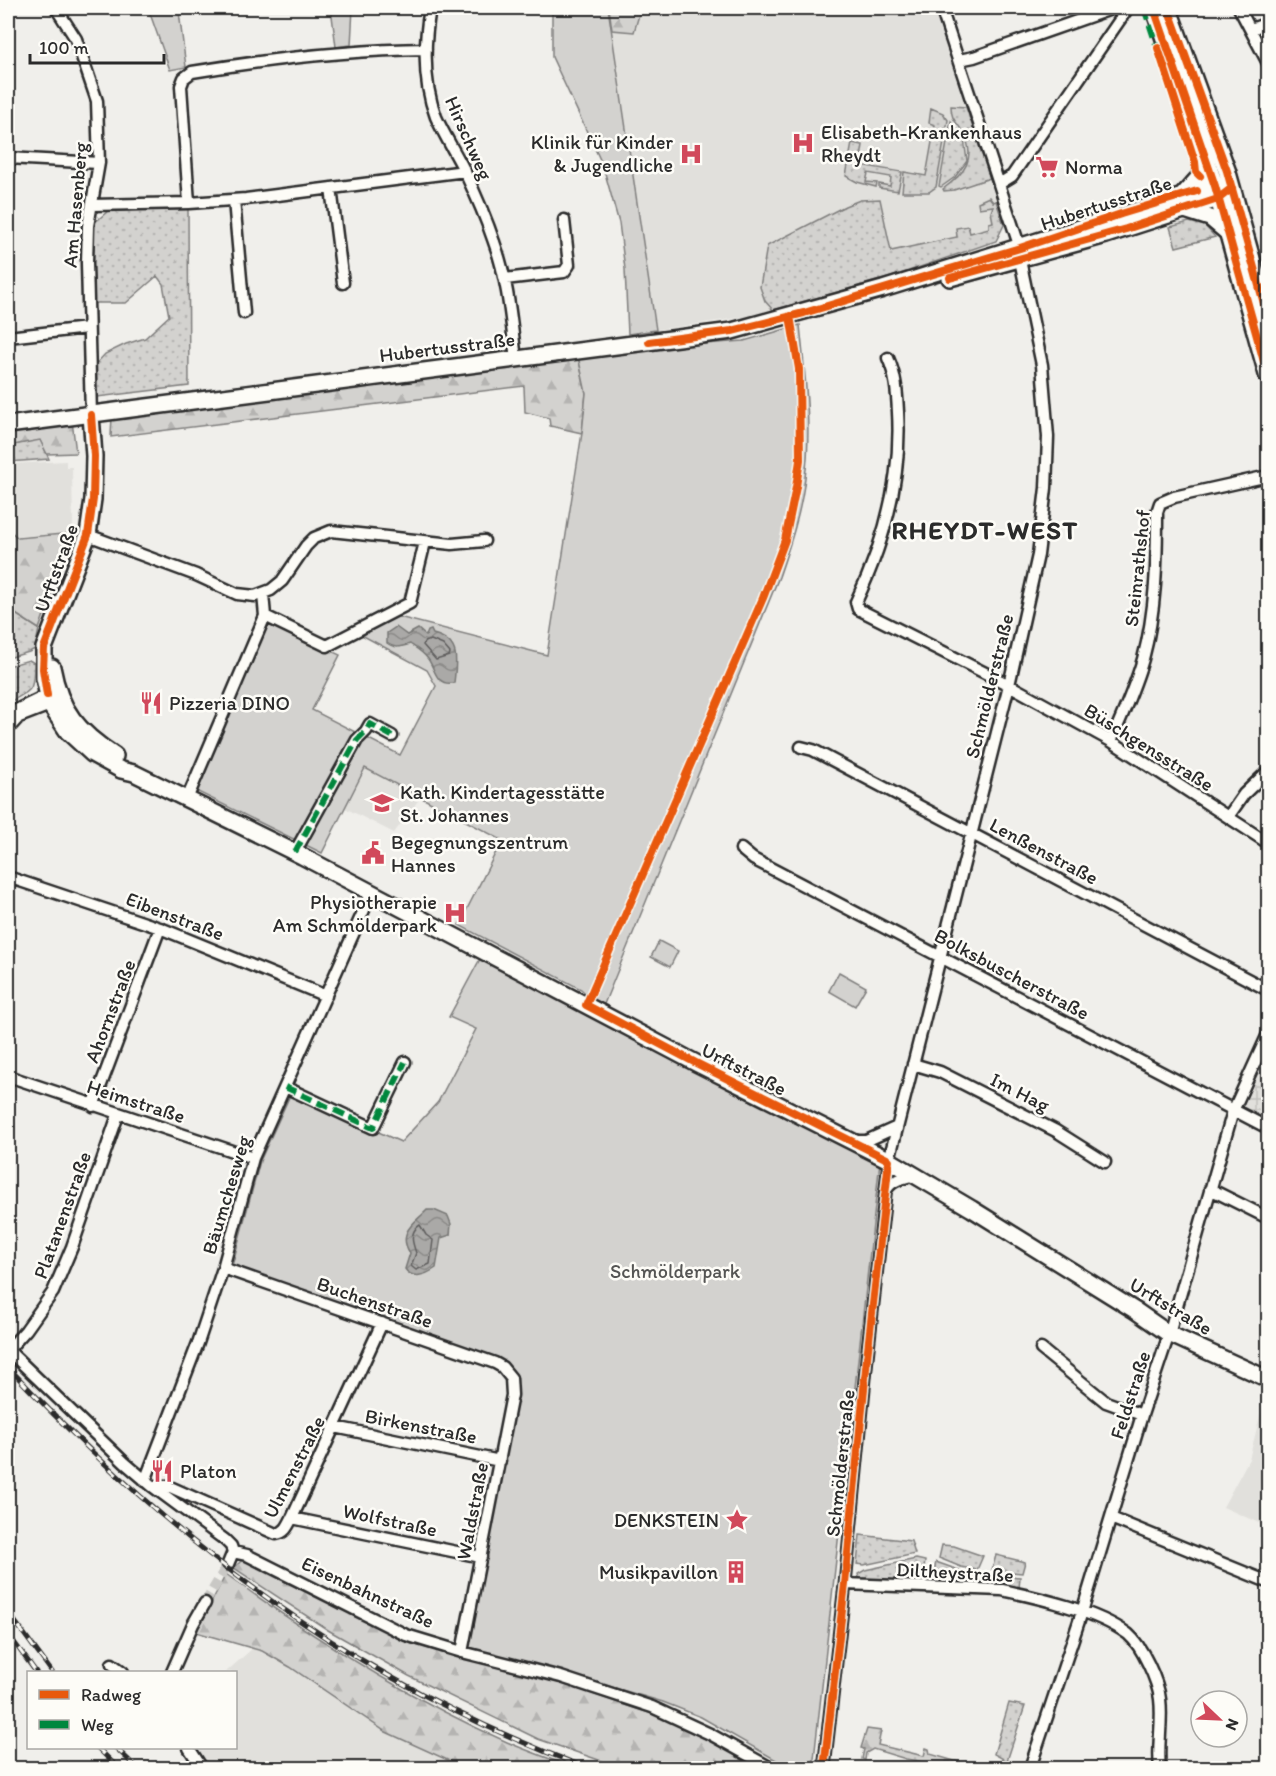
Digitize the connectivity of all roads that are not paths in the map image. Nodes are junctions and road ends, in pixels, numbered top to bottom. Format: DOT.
graph roads {
  1 [pos="56,8"];
  2 [pos="430,8"];
  3 [pos="941,8"];
  4 [pos="1114,8"];
  5 [pos="1128,8"];
  6 [pos="1154,8"];
  7 [pos="1168,8"];
  8 [pos="1239,8"];
  9 [pos="1269,23"];
  10 [pos="1251,29"];
  11 [pos="426,49"];
  12 [pos="959,60"];
  13 [pos="1269,63"];
  14 [pos="1203,151"];
  15 [pos="8,158"];
  16 [pos="99,163"];
  17 [pos="465,171"];
  18 [pos="999,184"];
  19 [pos="331,188"];
  20 [pos="1232,188"];
  21 [pos="1216,192"];
  22 [pos="234,200"];
  23 [pos="1184,202"];
  24 [pos="189,203"];
  25 [pos="92,205"];
  26 [pos="564,220"];
  27 [pos="1229,234"];
  28 [pos="1020,254"];
  29 [pos="505,279"];
  30 [pos="343,283"];
  31 [pos="244,313"];
  32 [pos="1269,318"];
  33 [pos="87,328"];
  34 [pos="8,337"];
  35 [pos="888,358"];
  36 [pos="516,359"];
  37 [pos="1269,376"];
  38 [pos="91,415"];
  39 [pos="8,425"];
  40 [pos="1269,476"];
  41 [pos="88,535"];
  42 [pos="484,541"];
  43 [pos="425,542"];
  44 [pos="263,594"];
  45 [pos="265,616"];
  46 [pos="1009,686"];
  47 [pos="52,699"];
  48 [pos="8,714"];
  49 [pos="8,729"];
  50 [pos="392,735"];
  51 [pos="1111,741"];
  52 [pos="801,747"];
  53 [pos="1269,771"];
  54 [pos="187,799"];
  55 [pos="1228,817"];
  56 [pos="970,833"];
  57 [pos="1269,843"];
  58 [pos="741,849"];
  59 [pos="295,852"];
  60 [pos="8,877"];
  61 [pos="372,892"];
  62 [pos="160,928"];
  63 [pos="940,956"];
  64 [pos="1269,990"];
  65 [pos="326,996"];
  66 [pos="1269,1034"];
  67 [pos="405,1062"];
  68 [pos="913,1064"];
  69 [pos="8,1076"];
  70 [pos="285,1087"];
  71 [pos="93,1106"];
  72 [pos="1233,1111"];
  73 [pos="118,1115"];
  74 [pos="897,1127"];
  75 [pos="1269,1128"];
  76 [pos="853,1141"];
  77 [pos="253,1158"];
  78 [pos="889,1160"];
  79 [pos="1105,1162"];
  80 [pos="916,1175"];
  81 [pos="1210,1189"];
  82 [pos="884,1196"];
  83 [pos="1269,1218"];
  84 [pos="223,1268"];
  85 [pos="382,1323"];
  86 [pos="1169,1334"];
  87 [pos="1041,1349"];
  88 [pos="8,1350"];
  89 [pos="511,1378"];
  90 [pos="1269,1379"];
  91 [pos="1142,1415"];
  92 [pos="335,1427"];
  93 [pos="500,1461"];
  94 [pos="149,1483"];
  95 [pos="292,1518"];
  96 [pos="1111,1518"];
  97 [pos="233,1552"];
  98 [pos="481,1557"];
  99 [pos="228,1564"];
  100 [pos="1269,1582"];
  101 [pos="845,1584"];
  102 [pos="205,1603"];
  103 [pos="1082,1612"];
  104 [pos="462,1652"];
  105 [pos="112,1664"];
  106 [pos="122,1671"];
  107 [pos="172,1671"];
  108 [pos="190,1749"];
  109 [pos="202,1768"];
  110 [pos="771,1768"];
  111 [pos="824,1768"];
  112 [pos="1030,1768"];
  113 [pos="1160,1768"];
  1 -- 16 [label="street, Am Hasenberg"];
  2 -- 11 [label="street, Hirschweg"];
  3 -- 12 [label="street, Schmölderstraße"];
  4 -- 12 [label="street"];
  5 -- 18 [label="street"];
  6 -- 14 [label="main road"];
  7 -- 20 [label="main road"];
  8 -- 10 [label="street"];
  9 -- 10 [label="street"];
  10 -- 13 [label="street"];
  11 -- 17 [label="street, Hirschweg"];
  11 -- 24 [label="street"];
  12 -- 18 [label="street, Schmölderstraße"];
  14 -- 21 [label="main road"];
  14 -- 23 [label="street"];
  15 -- 16 [label="street"];
  16 -- 25 [label="street, Am Hasenberg"];
  17 -- 19 [label="street"];
  17 -- 29 [label="street, Hirschweg"];
  18 -- 28 [label="street, Schmölderstraße"];
  19 -- 22 [label="street"];
  19 -- 30 [label="street"];
  20 -- 21 [label="street, Hubertusstraße"];
  20 -- 32 [label="main road"];
  21 -- 23 [label="street, Hubertusstraße"];
  21 -- 27 [label="main road"];
  22 -- 24 [label="street"];
  22 -- 31 [label="street"];
  23 -- 27 [label="street"];
  23 -- 28 [label="street, Hubertusstraße"];
  24 -- 25 [label="street"];
  25 -- 33 [label="street, Am Hasenberg"];
  26 -- 29 [label="street"];
  27 -- 37 [label="main road"];
  28 -- 36 [label="street, Hubertusstraße"];
  28 -- 46 [label="street, Schmölderstraße"];
  29 -- 36 [label="street, Hirschweg"];
  33 -- 34 [label="street"];
  33 -- 38 [label="street, Am Hasenberg"];
  35 -- 46 [label="street, Büschgensstraße"];
  36 -- 38 [label="street, Hubertusstraße"];
  38 -- 39 [label="street, Hubertusstraße"];
  38 -- 41 [label="street, Urftstraße"];
  40 -- 51 [label="street, Steinrathshof"];
  41 -- 44 [label="street"];
  41 -- 47 [label="street, Urftstraße"];
  42 -- 43 [label="street"];
  43 -- 44 [label="street"];
  43 -- 45 [label="street"];
  44 -- 45 [label="street"];
  45 -- 54 [label="street"];
  46 -- 51 [label="street, Büschgensstraße"];
  46 -- 56 [label="street, Schmölderstraße"];
  47 -- 48 [label="street"];
  47 -- 49 [label="street"];
  47 -- 54 [label="street, Urftstraße"];
  50 -- 59 [label="street"];
  51 -- 55 [label="street, Büschgensstraße"];
  52 -- 56 [label="street, Lenßenstraße"];
  53 -- 55 [label="street"];
  54 -- 59 [label="street, Urftstraße"];
  55 -- 57 [label="street, Büschgensstraße"];
  56 -- 63 [label="street, Schmölderstraße"];
  56 -- 64 [label="street, Lenßenstraße"];
  58 -- 63 [label="street, Bolksbuscherstraße"];
  59 -- 61 [label="street, Urftstraße"];
  60 -- 62 [label="street, Eibenstraße"];
  61 -- 65 [label="street, Bäumchesweg"];
  61 -- 76 [label="street, Urftstraße"];
  62 -- 65 [label="street, Eibenstraße"];
  62 -- 71 [label="street, Ahornstraße"];
  63 -- 68 [label="street, Schmölderstraße"];
  63 -- 72 [label="street, Bolksbuscherstraße"];
  65 -- 70 [label="street, Bäumchesweg"];
  66 -- 72 [label="street, Feldstraße"];
  67 -- 70 [label="street"];
  68 -- 74 [label="street, Schmölderstraße"];
  68 -- 79 [label="street, Im Hag"];
  69 -- 71 [label="street, Heimstraße"];
  70 -- 77 [label="street, Bäumchesweg"];
  71 -- 73 [label="street, Heimstraße"];
  72 -- 75 [label="street, Bolksbuscherstraße"];
  72 -- 81 [label="street, Feldstraße"];
  73 -- 77 [label="street, Heimstraße"];
  73 -- 88 [label="street, Platanenstraße"];
  74 -- 76 [label="street"];
  74 -- 78 [label="street, Schmölderstraße"];
  76 -- 78 [label="street, Urftstraße"];
  77 -- 84 [label="street, Bäumchesweg"];
  78 -- 80 [label="street, Urftstraße"];
  78 -- 82 [label="street, Schmölderstraße"];
  80 -- 82 [label="street"];
  80 -- 86 [label="street, Urftstraße"];
  81 -- 83 [label="street"];
  81 -- 86 [label="street, Feldstraße"];
  82 -- 101 [label="street, Schmölderstraße"];
  84 -- 85 [label="street, Buchenstraße"];
  84 -- 94 [label="street, Bäumchesweg"];
  85 -- 89 [label="street, Buchenstraße"];
  85 -- 92 [label="street, Ulmenstraße"];
  86 -- 90 [label="street, Urftstraße"];
  86 -- 91 [label="street, Feldstraße"];
  87 -- 91 [label="street"];
  88 -- 94 [label="street, Eisenbahnstraße"];
  89 -- 93 [label="street, Waldstraße"];
  91 -- 96 [label="street, Feldstraße"];
  92 -- 93 [label="street, Birkenstraße"];
  92 -- 95 [label="street, Ulmenstraße"];
  93 -- 98 [label="street, Waldstraße"];
  94 -- 95 [label="street, Ulmenstraße"];
  94 -- 97 [label="street, Eisenbahnstraße"];
  95 -- 98 [label="street, Wolfstraße"];
  96 -- 100 [label="street"];
  96 -- 103 [label="street, Feldstraße"];
  97 -- 99 [label="street"];
  97 -- 104 [label="street, Eisenbahnstraße"];
  98 -- 104 [label="street, Waldstraße"];
  101 -- 103 [label="street, Diltheystraße"];
  101 -- 111 [label="street, Schmölderstraße"];
  102 -- 107 [label="street"];
  103 -- 112 [label="street, Feldstraße"];
  103 -- 113 [label="street, Diltheystraße"];
  104 -- 110 [label="street, Eisenbahnstraße"];
  105 -- 106 [label="street"];
  108 -- 109 [label="street"];
}
